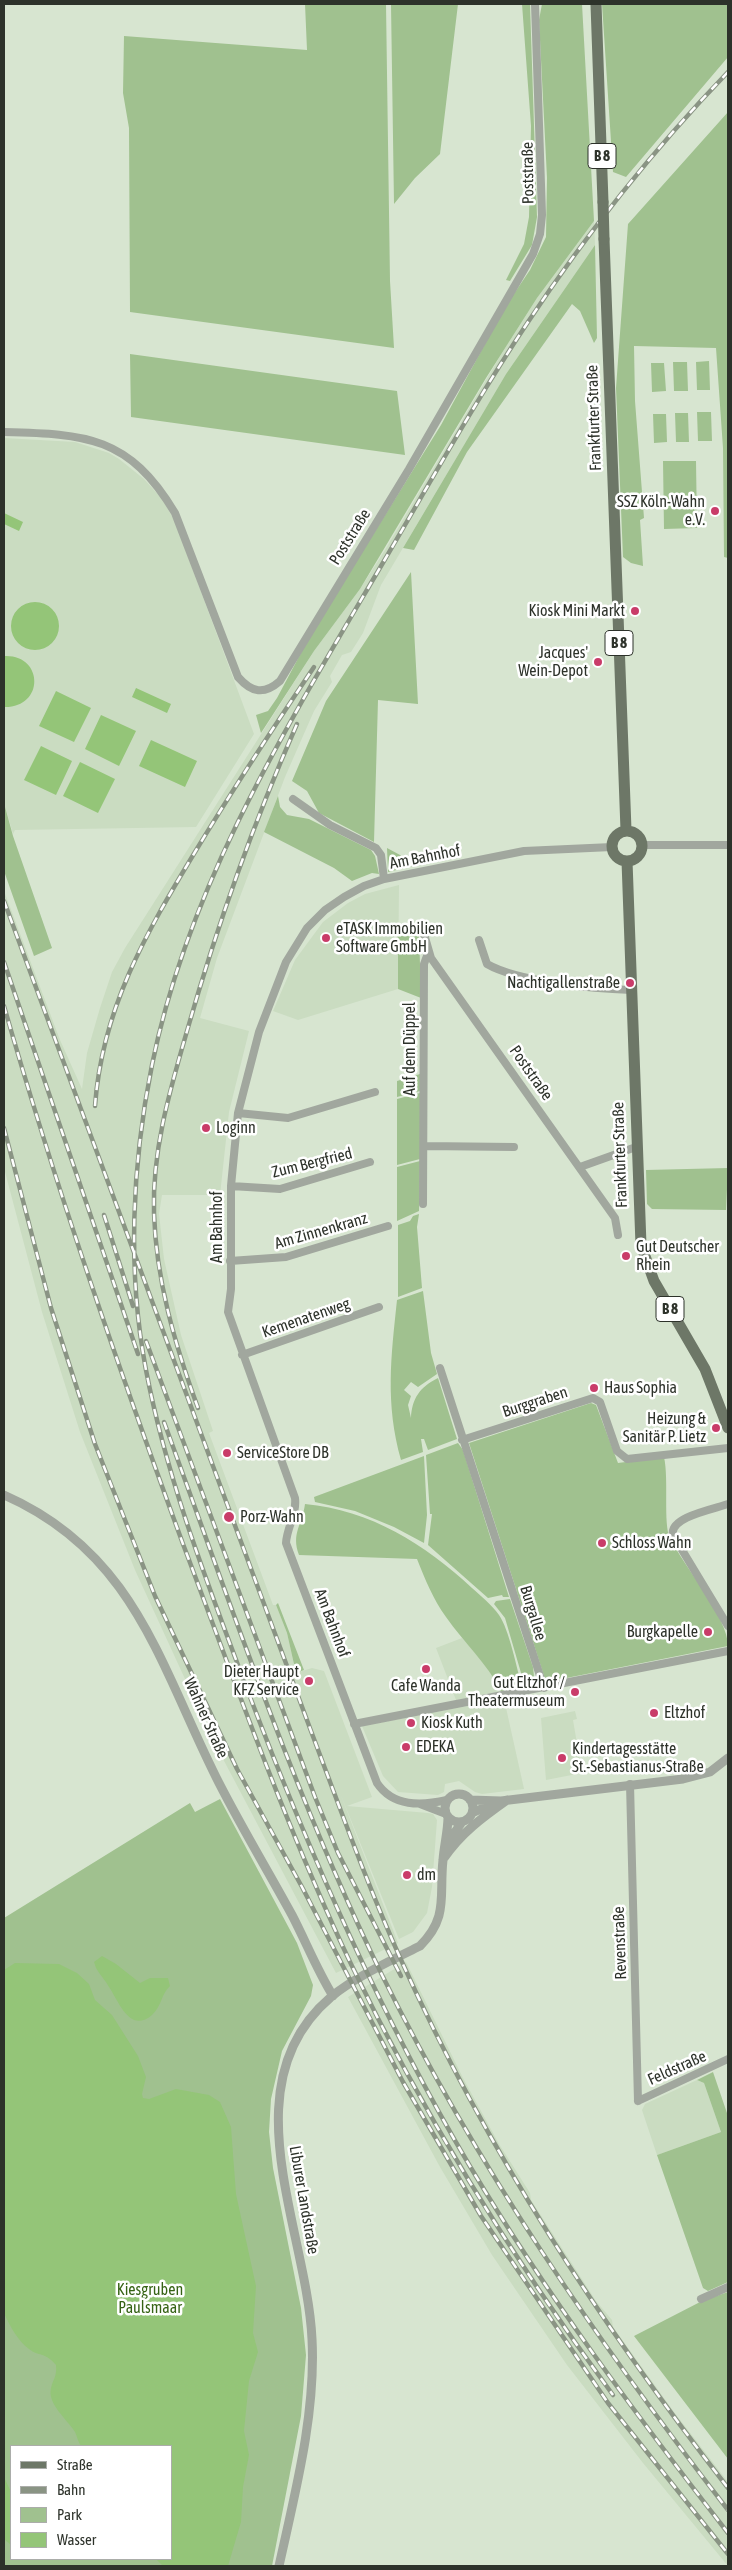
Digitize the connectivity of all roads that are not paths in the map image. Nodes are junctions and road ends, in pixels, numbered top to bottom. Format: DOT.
graph roads {
  1 [pos="535,4"];
  2 [pos="596,4"];
  3 [pos="4,432"];
  4 [pos="293,799"];
  5 [pos="626,830"];
  6 [pos="642,845"];
  7 [pos="728,845"];
  8 [pos="612,846"];
  9 [pos="627,861"];
  10 [pos="384,879"];
  11 [pos="422,927"];
  12 [pos="479,940"];
  13 [pos="428,952"];
  14 [pos="630,990"];
  15 [pos="375,1092"];
  16 [pos="238,1112"];
  17 [pos="424,1146"];
  18 [pos="636,1146"];
  19 [pos="514,1147"];
  20 [pos="370,1162"];
  21 [pos="580,1167"];
  22 [pos="231,1186"];
  23 [pos="423,1204"];
  24 [pos="388,1226"];
  25 [pos="618,1235"];
  26 [pos="230,1261"];
  27 [pos="379,1308"];
  28 [pos="242,1356"];
  29 [pos="440,1368"];
  30 [pos="728,1428"];
  31 [pos="462,1440"];
  32 [pos="728,1448"];
  33 [pos="4,1495"];
  34 [pos="728,1504"];
  35 [pos="728,1626"];
  36 [pos="728,1651"];
  37 [pos="544,1688"];
  38 [pos="354,1724"];
  39 [pos="728,1758"];
  40 [pos="630,1784"];
  41 [pos="447,1800"];
  42 [pos="470,1800"];
  43 [pos="504,1800"];
  44 [pos="420,1804"];
  45 [pos="472,1813"];
  46 [pos="447,1816"];
  47 [pos="462,1822"];
  48 [pos="445,1848"];
  49 [pos="443,1861"];
  50 [pos="333,1996"];
  51 [pos="728,2060"];
  52 [pos="638,2101"];
  53 [pos="728,2287"];
  54 [pos="701,2299"];
  55 [pos="279,2566"];
  1 -- 3 [label="street, Poststraße"];
  2 -- 5 [label="main road, Frankfurter Straße / B 8, bridge"];
  4 -- 10 [label="street"];
  5 -- 6 [label="main road"];
  5 -- 8 [label="main road"];
  6 -- 7 [label="street"];
  6 -- 9 [label="main road"];
  8 -- 9 [label="main road"];
  8 -- 10 [label="street, Am Bahnhof"];
  9 -- 14 [label="main road, Frankfurter Straße / B 8"];
  10 -- 16 [label="street, Am Bahnhof"];
  11 -- 13 [label="street, Poststraße"];
  12 -- 14 [label="street"];
  13 -- 17 [label="street, Auf dem Düppel"];
  13 -- 21 [label="street, Poststraße"];
  14 -- 18 [label="main road, Frankfurter Straße / B 8"];
  15 -- 16 [label="street"];
  16 -- 22 [label="street, Am Bahnhof"];
  17 -- 19 [label="street"];
  17 -- 23 [label="street, Auf dem Düppel"];
  18 -- 21 [label="street"];
  18 -- 30 [label="main road, Frankfurter Straße / B 8"];
  20 -- 22 [label="street, Zum Bergfried"];
  21 -- 25 [label="street, Poststraße"];
  22 -- 26 [label="street, Am Bahnhof"];
  24 -- 26 [label="street, Am Zinnenkranz"];
  26 -- 28 [label="street, Am Bahnhof"];
  27 -- 28 [label="street, Kemenatenweg"];
  28 -- 38 [label="street, Am Bahnhof"];
  29 -- 31 [label="street, Burgallee"];
  31 -- 32 [label="street, Burggraben"];
  31 -- 37 [label="street, Burgallee"];
  33 -- 50 [label="street, Wahner Straße"];
  34 -- 35 [label="street"];
  36 -- 37 [label="street"];
  37 -- 38 [label="street"];
  38 -- 44 [label="street, Am Bahnhof"];
  39 -- 40 [label="street"];
  40 -- 43 [label="street"];
  40 -- 52 [label="street, Revenstraße"];
  41 -- 42 [label="street"];
  41 -- 44 [label="street, Am Bahnhof"];
  41 -- 46 [label="street"];
  42 -- 43 [label="street"];
  42 -- 45 [label="street"];
  43 -- 45 [label="street"];
  43 -- 49 [label="street"];
  44 -- 46 [label="street, Am Bahnhof"];
  45 -- 47 [label="street"];
  46 -- 47 [label="street"];
  46 -- 48 [label="street, Liburer Landstraße"];
  47 -- 48 [label="street, Liburer Landstraße"];
  48 -- 49 [label="street, Liburer Landstraße"];
  49 -- 50 [label="street, Liburer Landstraße"];
  50 -- 55 [label="street, Liburer Landstraße"];
  51 -- 52 [label="street, Feldstraße"];
  53 -- 54 [label="street"];
}
